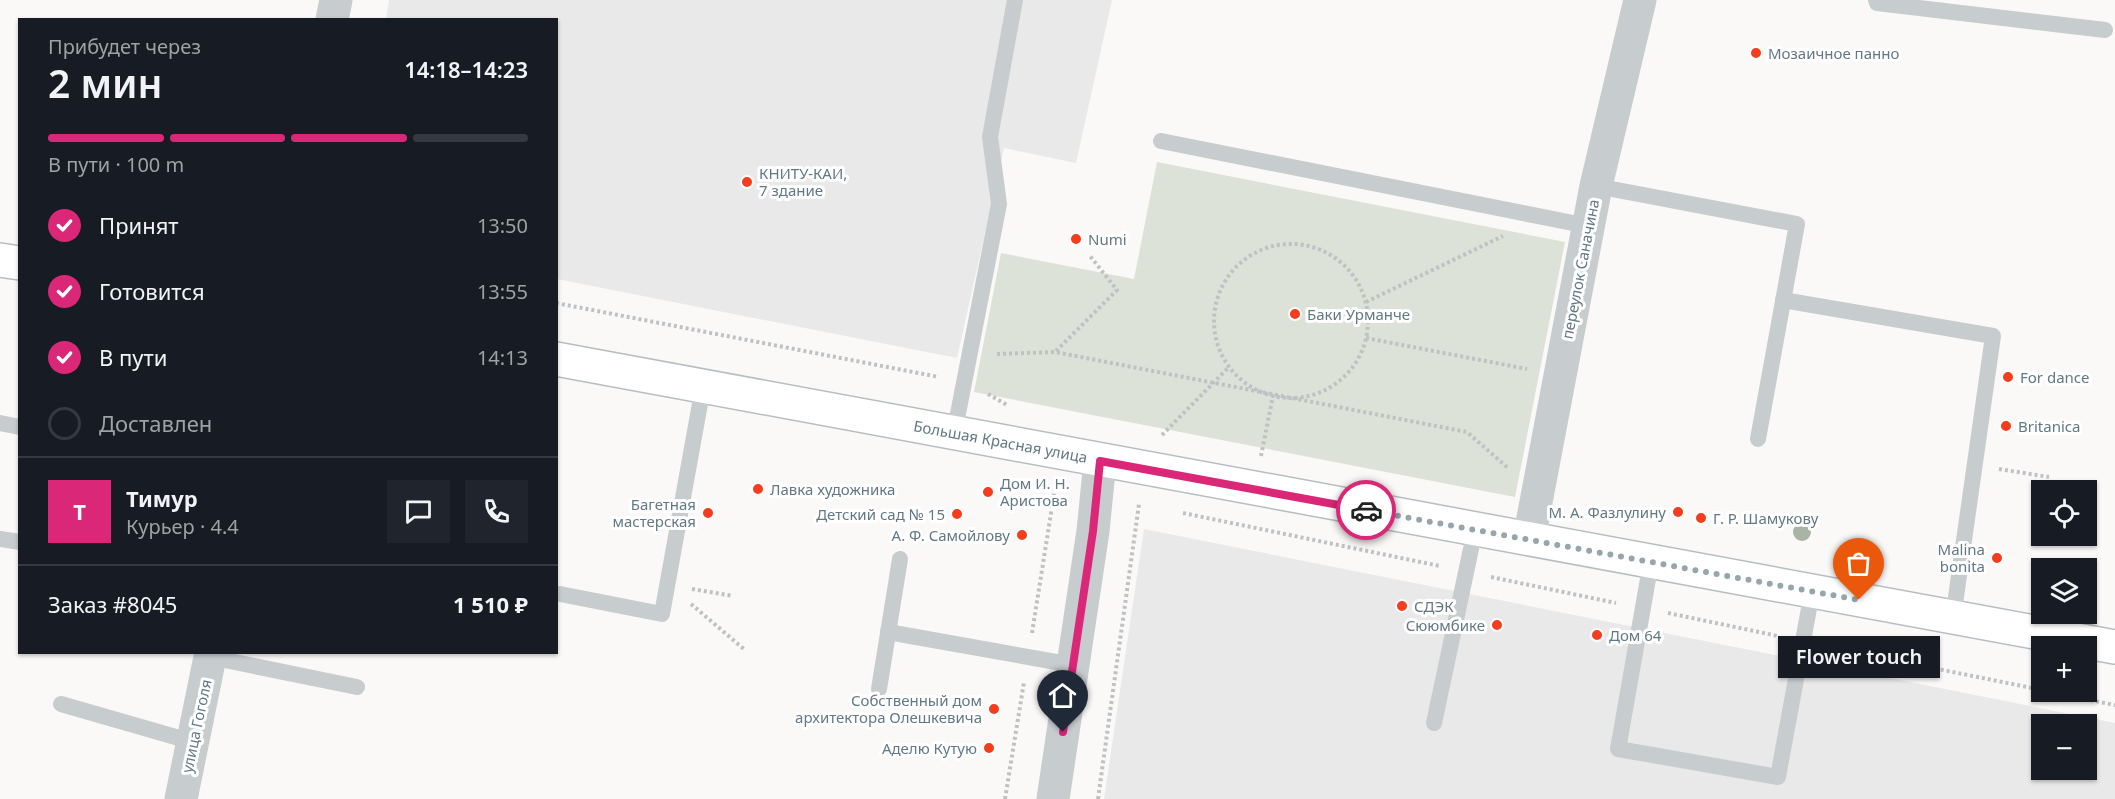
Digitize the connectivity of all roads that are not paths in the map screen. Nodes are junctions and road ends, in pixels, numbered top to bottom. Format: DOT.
graph roads {
  1 [pos="336,0"];
  2 [pos="1015,0"];
  3 [pos="1641,0"];
  4 [pos="1876,0"];
  5 [pos="332,18"];
  6 [pos="2105,30"];
  7 [pos="1161,141"];
  8 [pos="1596,186"];
  9 [pos="1588,226"];
  10 [pos="0,260"];
  11 [pos="18,263"];
  12 [pos="1783,300"];
  13 [pos="558,359"];
  14 [pos="703,387"];
  15 [pos="0,423"];
  16 [pos="18,427"];
  17 [pos="954,434"];
  18 [pos="1758,439"];
  19 [pos="1100,461"];
  20 [pos="1475,530"];
  21 [pos="0,539"];
  22 [pos="1528,539"];
  23 [pos="18,542"];
  24 [pos="900,559"];
  25 [pos="1651,562"];
  26 [pos="1812,592"];
  27 [pos="560,594"];
  28 [pos="1953,618"];
  29 [pos="888,632"];
  30 [pos="2115,647"];
  31 [pos="211,655"];
  32 [pos="1073,665"];
  33 [pos="357,687"];
  34 [pos="879,689"];
  35 [pos="61,704"];
  36 [pos="1434,723"];
  37 [pos="193,742"];
  38 [pos="181,799"];
  39 [pos="1053,799"];
  1 -- 5 [label="street"];
  2 -- 17 [label="lane"];
  3 -- 8 [label="street, переулок Саначина"];
  4 -- 6 [label="lane"];
  7 -- 9 [label="lane"];
  8 -- 9 [label="street, переулок Саначина"];
  8 -- 12 [label="lane"];
  9 -- 22 [label="street, переулок Саначина"];
  10 -- 11 [label="street"];
  12 -- 18 [label="lane"];
  12 -- 28 [label="lane"];
  13 -- 14 [label="street, Большая Красная улица"];
  14 -- 17 [label="street, Большая Красная улица"];
  14 -- 27 [label="lane"];
  15 -- 16 [label="lane"];
  17 -- 19 [label="street, Большая Красная улица"];
  19 -- 20 [label="street, Большая Красная улица"];
  19 -- 32 [label="street"];
  20 -- 22 [label="street, Большая Красная улица"];
  20 -- 36 [label="lane"];
  21 -- 23 [label="lane"];
  22 -- 25 [label="street, Большая Красная улица"];
  24 -- 29 [label="lane"];
  25 -- 26 [label="street, Большая Красная улица"];
  25 -- 26 [label="lane"];
  26 -- 28 [label="street, Большая Красная улица"];
  28 -- 30 [label="street, Большая Красная улица"];
  29 -- 32 [label="lane"];
  29 -- 34 [label="lane"];
  31 -- 33 [label="lane"];
  31 -- 37 [label="street, улица Гоголя"];
  32 -- 39 [label="street"];
  35 -- 37 [label="lane"];
  37 -- 38 [label="street, улица Гоголя"];
}
